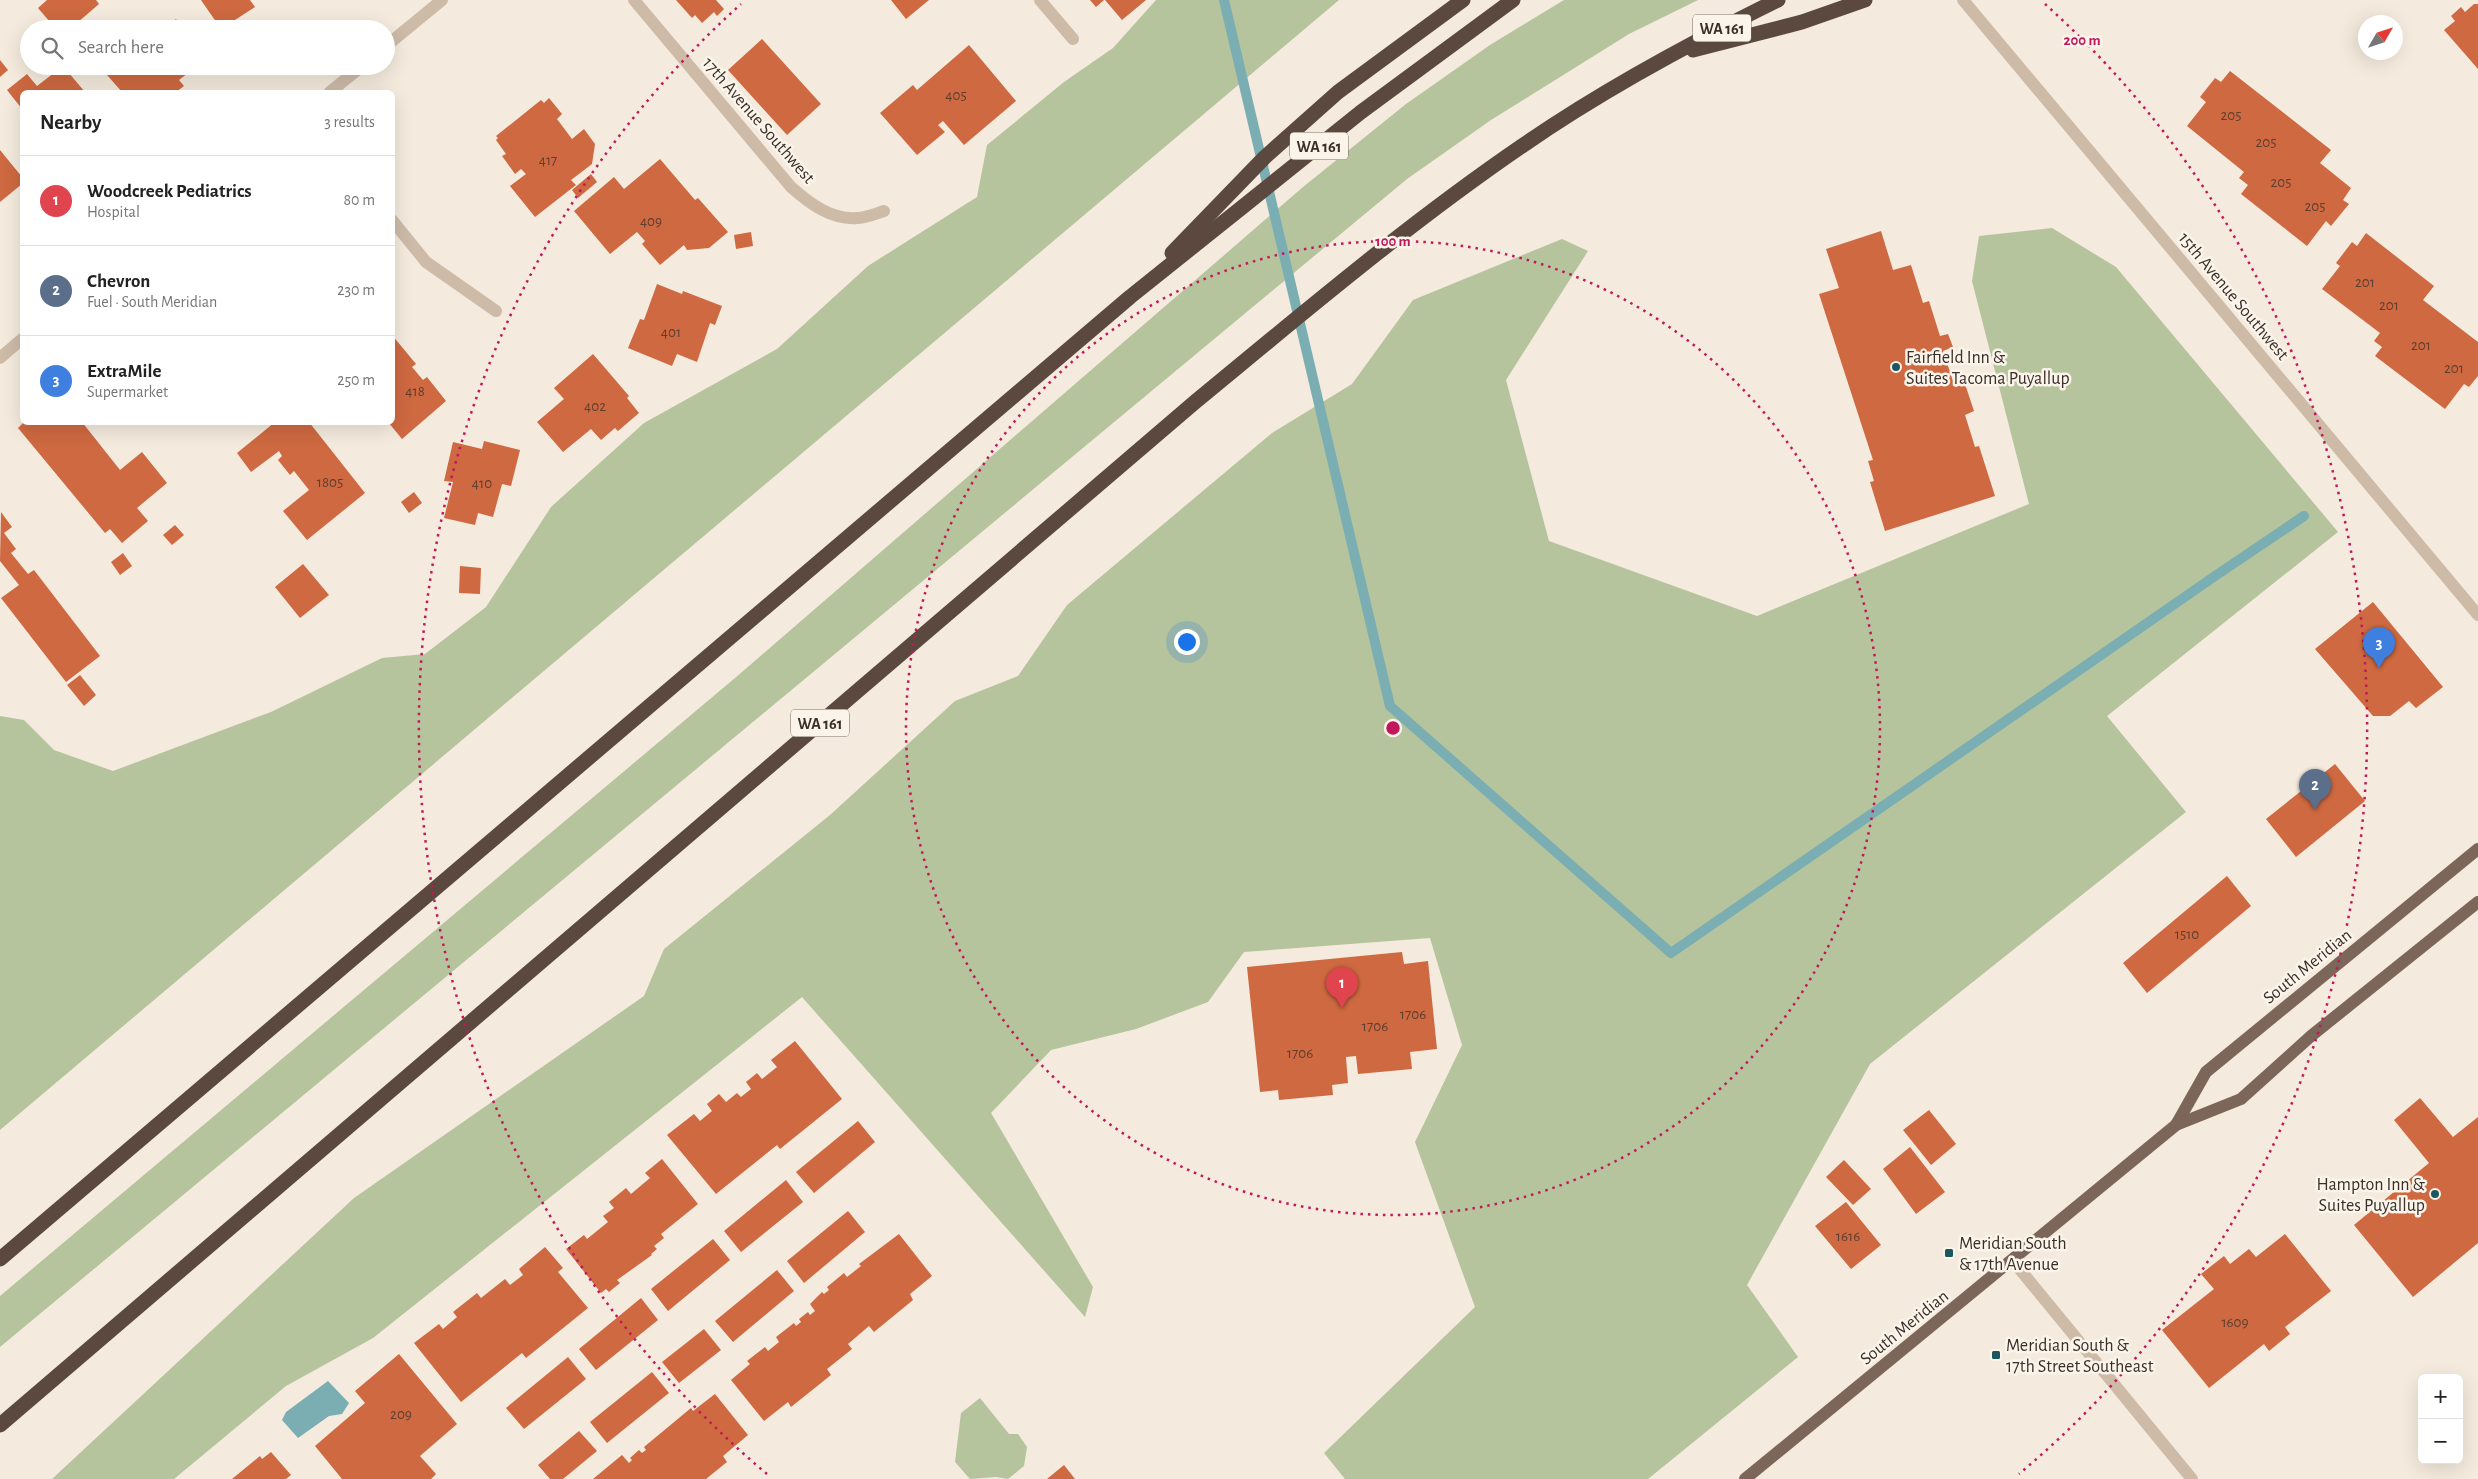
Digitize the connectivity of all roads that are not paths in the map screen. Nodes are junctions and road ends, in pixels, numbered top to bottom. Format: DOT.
graph roads {
  1 [pos="442,0"];
  2 [pos="634,0"];
  3 [pos="1040,0"];
  4 [pos="1463,0"];
  5 [pos="1513,0"];
  6 [pos="1778,0"];
  7 [pos="1866,0"];
  8 [pos="1963,0"];
  9 [pos="395,39"];
  10 [pos="1073,39"];
  11 [pos="1667,56"];
  12 [pos="351,75"];
  13 [pos="332,90"];
  14 [pos="884,212"];
  15 [pos="395,224"];
  16 [pos="1130,297"];
  17 [pos="496,311"];
  18 [pos="20,342"];
  19 [pos="0,358"];
  20 [pos="2478,615"];
  21 [pos="2478,849"];
  22 [pos="2478,902"];
  23 [pos="2176,1125"];
  24 [pos="0,1259"];
  25 [pos="2012,1261"];
  26 [pos="0,1425"];
  27 [pos="1745,1479"];
  28 [pos="2192,1479"];
  1 -- 9 [label="street"];
  2 -- 14 [label="street, 17th Avenue Southwest"];
  3 -- 10 [label="street"];
  4 -- 16 [label="highway"];
  5 -- 16 [label="highway, WA 161"];
  6 -- 11 [label="highway, WA 161"];
  7 -- 11 [label="highway"];
  8 -- 20 [label="street, 15th Avenue Southwest"];
  11 -- 26 [label="highway, WA 161"];
  12 -- 13 [label="street"];
  15 -- 17 [label="street"];
  16 -- 24 [label="highway, WA 161"];
  18 -- 19 [label="street"];
  21 -- 23 [label="main road, South Meridian"];
  22 -- 23 [label="main road, South Meridian"];
  23 -- 25 [label="main road, South Meridian"];
  25 -- 27 [label="main road, South Meridian"];
  25 -- 28 [label="street"];
}
